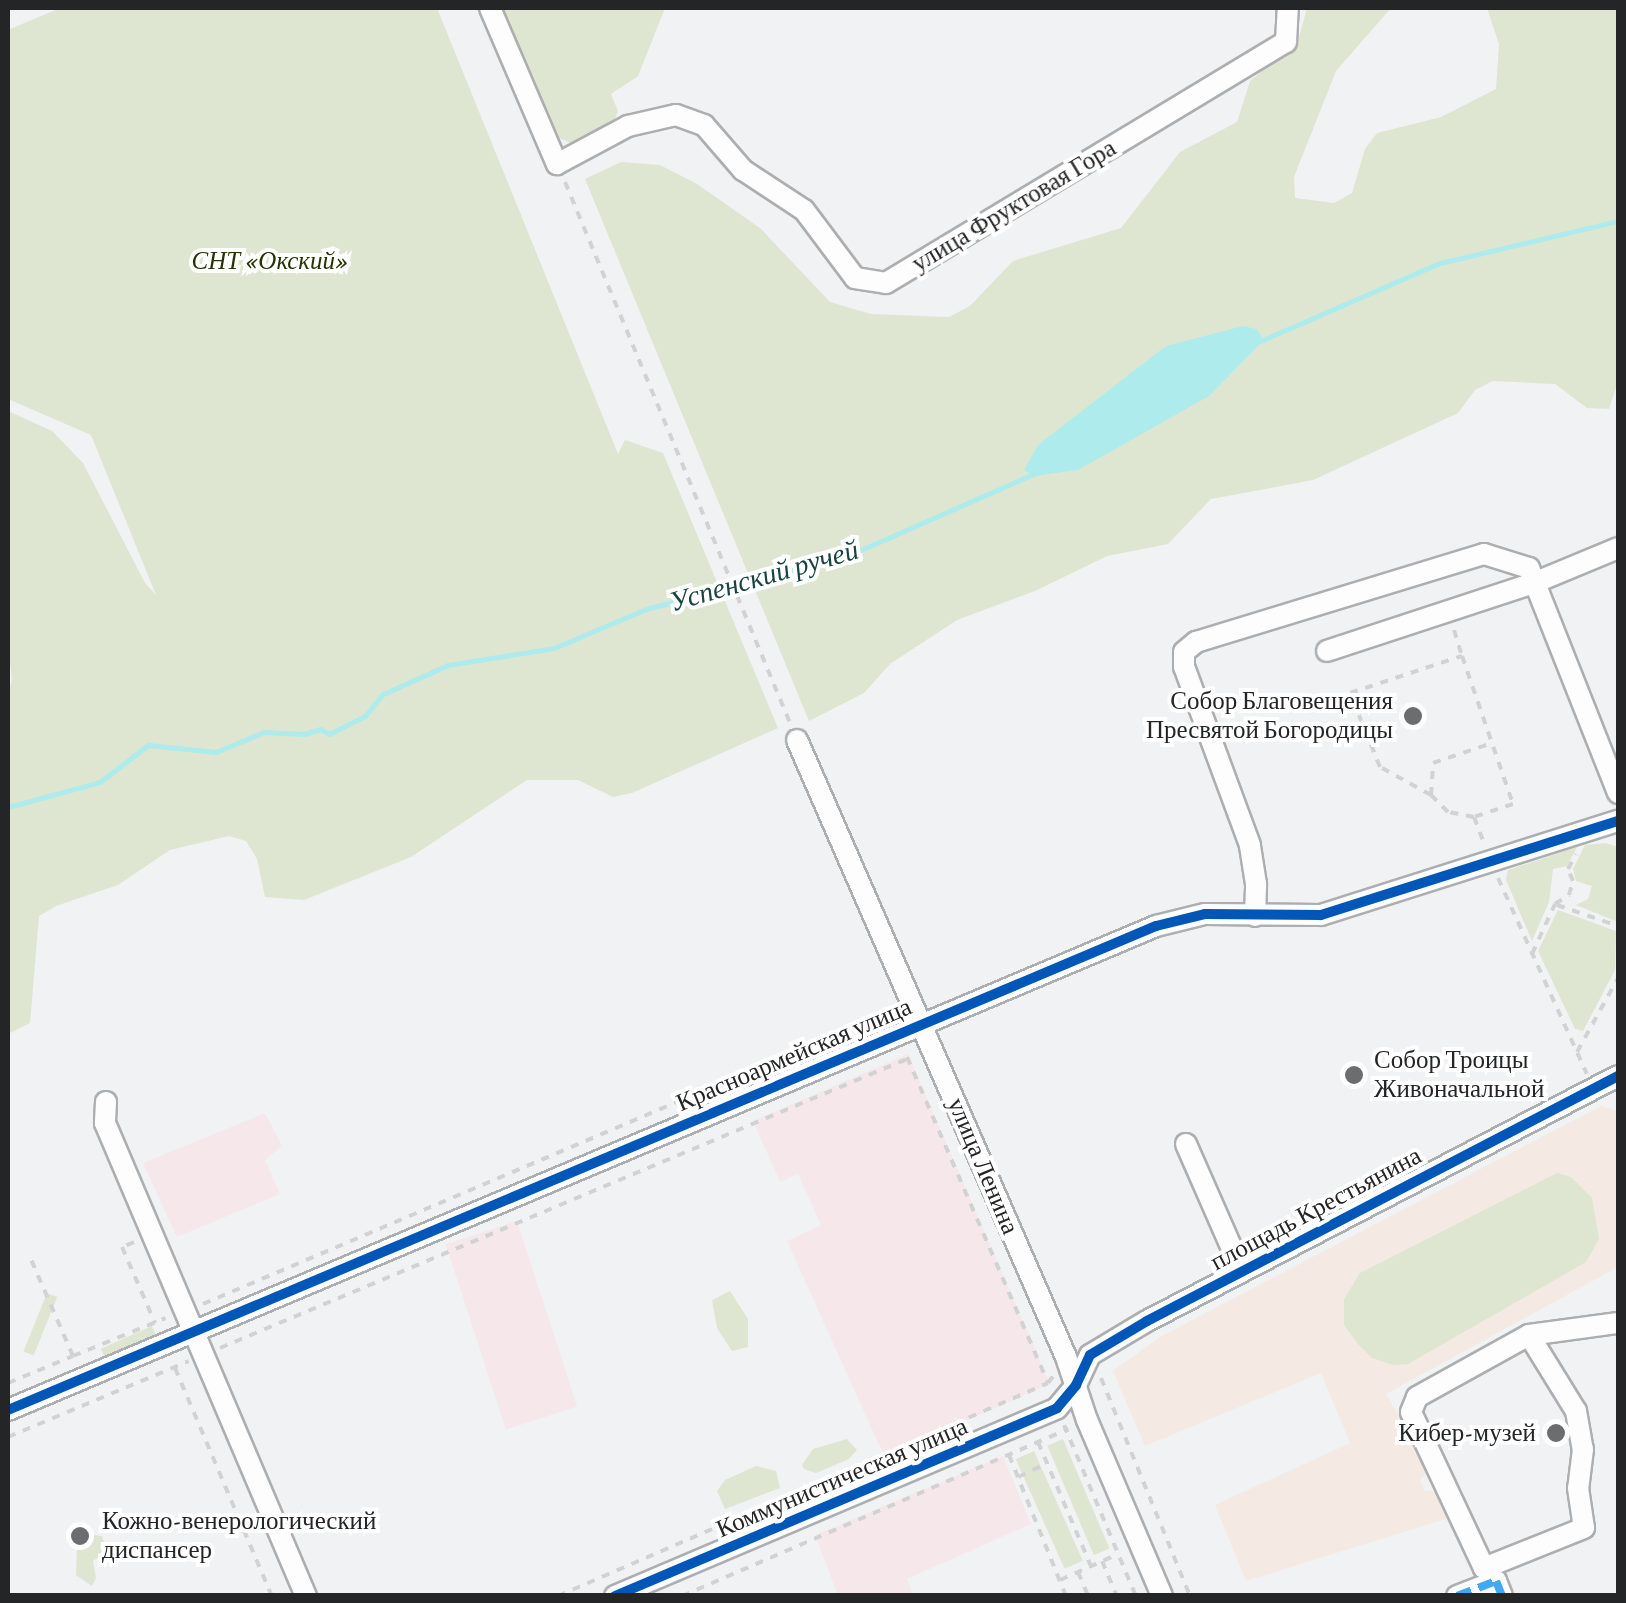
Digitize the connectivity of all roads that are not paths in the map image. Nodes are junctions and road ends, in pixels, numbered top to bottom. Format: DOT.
graph roads {
  1 [pos="490,8"];
  2 [pos="1288,8"];
  3 [pos="1618,548"];
  4 [pos="1534,584"];
  5 [pos="1328,651"];
  6 [pos="797,740"];
  7 [pos="1618,792"];
  8 [pos="1618,821"];
  9 [pos="1255,916"];
  10 [pos="916,1012"];
  11 [pos="1618,1076"];
  12 [pos="106,1102"];
  13 [pos="1186,1144"];
  14 [pos="1262,1259"];
  15 [pos="1618,1323"];
  16 [pos="194,1331"];
  17 [pos="1529,1335"];
  18 [pos="1076,1385"];
  19 [pos="8,1410"];
  20 [pos="306,1596"];
  21 [pos="615,1596"];
  22 [pos="1162,1596"];
  23 [pos="1457,1596"];
  24 [pos="1502,1596"];
  1 -- 2 [label="street, улица Фруктовая Гора"];
  3 -- 4 [label="street"];
  4 -- 5 [label="street"];
  4 -- 7 [label="street"];
  4 -- 9 [label="street"];
  6 -- 10 [label="street, улица Ленина"];
  8 -- 9 [label="street, Красноармейская улица"];
  9 -- 10 [label="street, Красноармейская улица"];
  10 -- 16 [label="street, Красноармейская улица"];
  10 -- 18 [label="street, улица Ленина"];
  11 -- 14 [label="street, площадь Крестьянина"];
  12 -- 16 [label="street"];
  13 -- 14 [label="street"];
  14 -- 18 [label="street, площадь Крестьянина"];
  15 -- 17 [label="street"];
  16 -- 19 [label="street, Красноармейская улица"];
  16 -- 20 [label="street"];
  17 -- 17 [label="street"];
  18 -- 21 [label="street, Коммунистическая улица"];
  18 -- 22 [label="street, улица Ленина"];
  23 -- 24 [label="street"];
}
